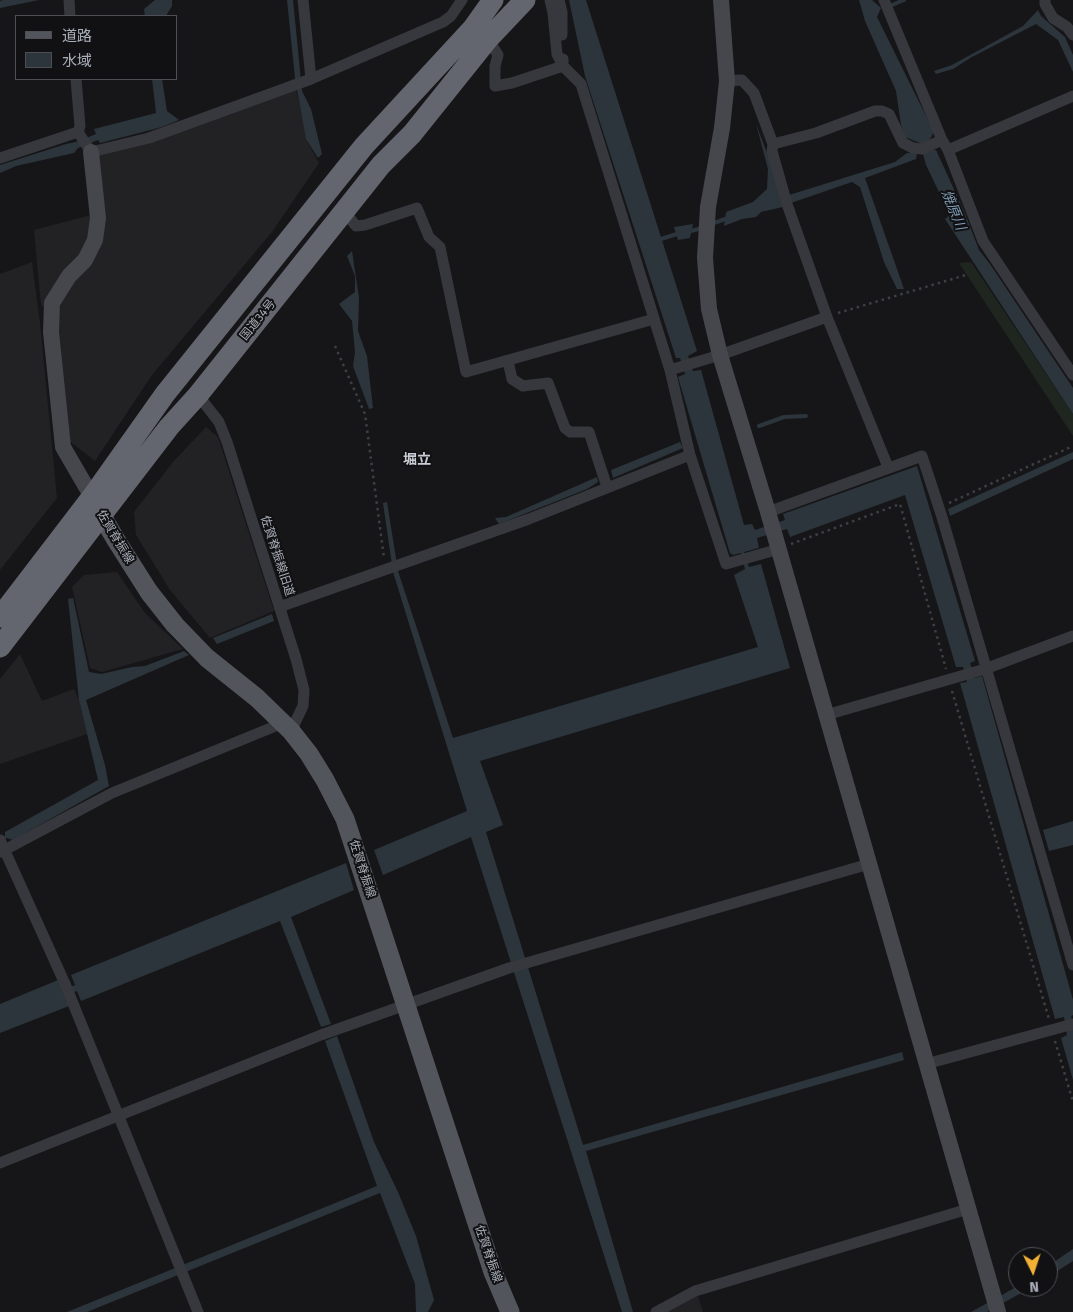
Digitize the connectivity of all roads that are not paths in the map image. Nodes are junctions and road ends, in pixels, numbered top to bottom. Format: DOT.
graph roads {
  1 [pos="69,0"];
  2 [pos="303,0"];
  3 [pos="462,0"];
  4 [pos="494,0"];
  5 [pos="525,0"];
  6 [pos="550,0"];
  7 [pos="559,0"];
  8 [pos="721,0"];
  9 [pos="884,0"];
  10 [pos="1045,0"];
  11 [pos="70,15"];
  12 [pos="481,33"];
  13 [pos="1073,36"];
  14 [pos="563,66"];
  15 [pos="76,80"];
  16 [pos="308,80"];
  17 [pos="728,81"];
  18 [pos="1073,96"];
  19 [pos="85,142"];
  20 [pos="773,144"];
  21 [pos="936,146"];
  22 [pos="0,158"];
  23 [pos="344,211"];
  24 [pos="827,317"];
  25 [pos="654,319"];
  26 [pos="720,355"];
  27 [pos="508,361"];
  28 [pos="670,370"];
  29 [pos="1073,375"];
  30 [pos="198,395"];
  31 [pos="690,455"];
  32 [pos="888,467"];
  33 [pos="607,487"];
  34 [pos="92,497"];
  35 [pos="768,512"];
  36 [pos="102,516"];
  37 [pos="779,548"];
  38 [pos="279,607"];
  39 [pos="0,617"];
  40 [pos="1073,636"];
  41 [pos="0,647"];
  42 [pos="985,669"];
  43 [pos="826,715"];
  44 [pos="287,727"];
  45 [pos="2,846"];
  46 [pos="869,864"];
  47 [pos="1073,965"];
  48 [pos="406,1004"];
  49 [pos="1073,1024"];
  50 [pos="926,1064"];
  51 [pos="119,1116"];
  52 [pos="0,1163"];
  53 [pos="968,1209"];
  54 [pos="198,1312"];
  55 [pos="510,1312"];
  56 [pos="656,1312"];
  57 [pos="998,1312"];
  1 -- 11 [label="street"];
  2 -- 16 [label="street"];
  3 -- 16 [label="street"];
  4 -- 12 [label="highway, 国道34号"];
  5 -- 12 [label="highway, 国道34号"];
  6 -- 14 [label="street"];
  7 -- 14 [label="street"];
  8 -- 17 [label="street"];
  9 -- 21 [label="street"];
  10 -- 13 [label="street"];
  12 -- 14 [label="street"];
  12 -- 23 [label="highway, 国道34号"];
  12 -- 34 [label="highway, 国道34号"];
  14 -- 25 [label="street"];
  15 -- 19 [label="street"];
  16 -- 19 [label="street"];
  17 -- 20 [label="street"];
  17 -- 26 [label="street"];
  18 -- 21 [label="street"];
  19 -- 22 [label="street"];
  19 -- 34 [label="street"];
  20 -- 21 [label="street"];
  20 -- 24 [label="street"];
  21 -- 29 [label="street"];
  23 -- 27 [label="street"];
  23 -- 30 [label="highway, 国道34号"];
  24 -- 26 [label="street"];
  24 -- 32 [label="street"];
  25 -- 27 [label="street"];
  25 -- 28 [label="street"];
  26 -- 28 [label="street"];
  26 -- 35 [label="street"];
  27 -- 33 [label="street"];
  28 -- 31 [label="street"];
  30 -- 36 [label="highway, 国道34号"];
  30 -- 38 [label="street, 佐賀脊振線旧道"];
  31 -- 33 [label="street"];
  31 -- 37 [label="street"];
  32 -- 35 [label="street"];
  32 -- 42 [label="street"];
  33 -- 38 [label="street"];
  34 -- 36 [label="main road, 佐賀脊振線"];
  34 -- 39 [label="highway, 国道34号"];
  35 -- 37 [label="street"];
  36 -- 41 [label="highway, 国道34号"];
  36 -- 44 [label="main road, 佐賀脊振線"];
  37 -- 43 [label="street"];
  38 -- 44 [label="street, 佐賀脊振線旧道"];
  40 -- 42 [label="street"];
  42 -- 43 [label="street"];
  42 -- 47 [label="street"];
  43 -- 46 [label="street"];
  44 -- 45 [label="street"];
  44 -- 48 [label="main road, 佐賀脊振線"];
  45 -- 51 [label="street"];
  46 -- 48 [label="street"];
  46 -- 50 [label="street"];
  48 -- 51 [label="street"];
  48 -- 55 [label="main road, 佐賀脊振線"];
  49 -- 50 [label="street"];
  50 -- 53 [label="street"];
  51 -- 52 [label="street"];
  51 -- 54 [label="street"];
  53 -- 56 [label="street"];
  53 -- 57 [label="street"];
}
